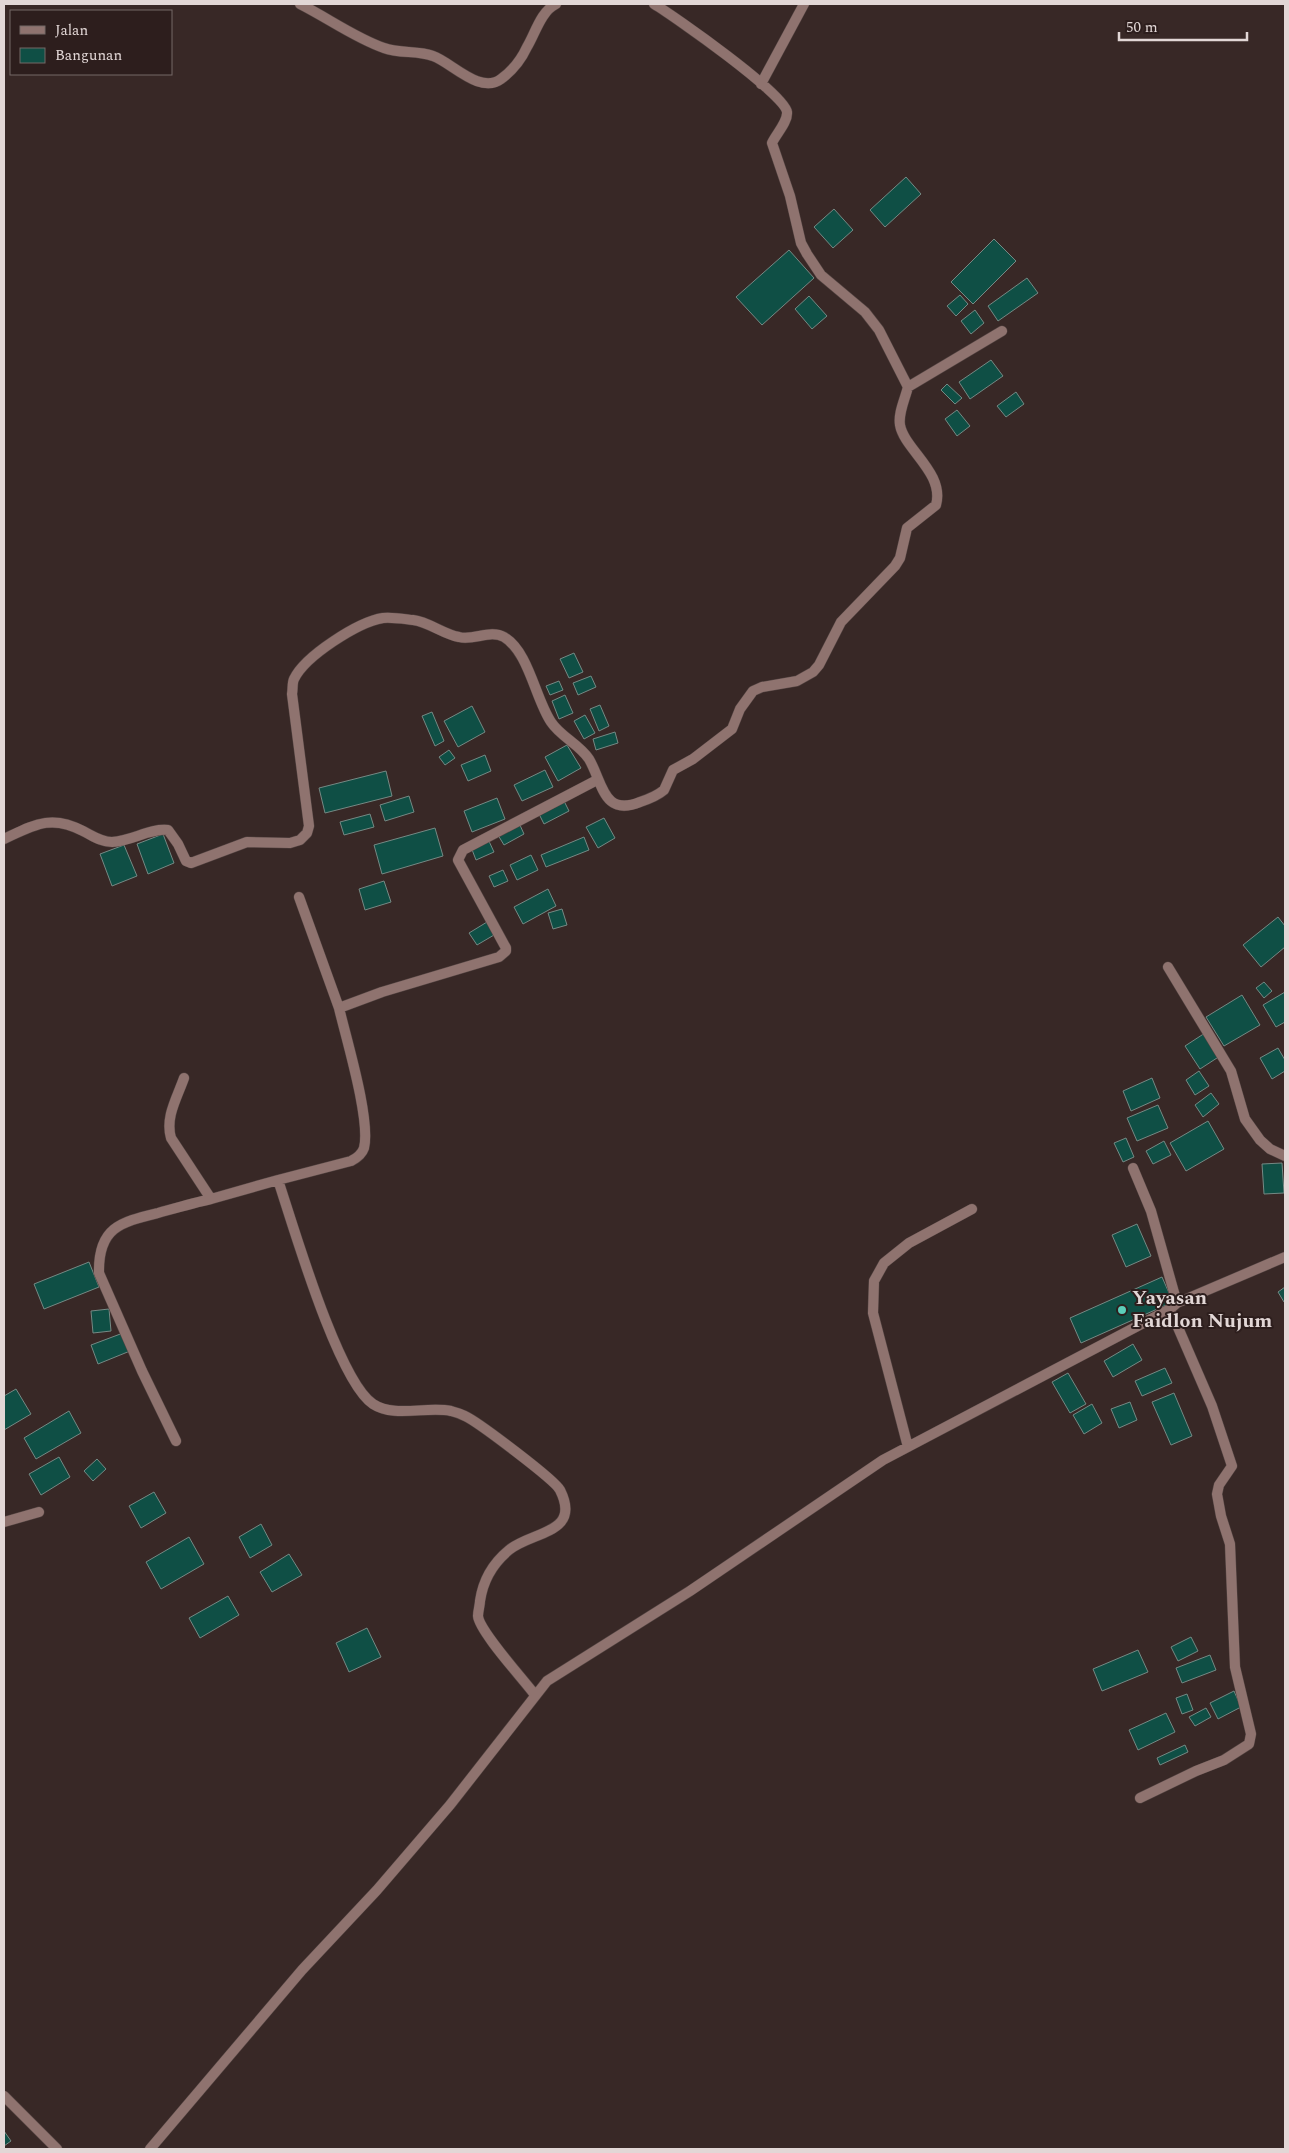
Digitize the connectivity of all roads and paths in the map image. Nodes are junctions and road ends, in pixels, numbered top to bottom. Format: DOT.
graph roads {
  1 [pos="300,4"];
  2 [pos="556,4"];
  3 [pos="654,4"];
  4 [pos="804,4"];
  5 [pos="762,84"];
  6 [pos="1002,331"];
  7 [pos="908,387"];
  8 [pos="598,780"];
  9 [pos="4,839"];
  10 [pos="299,897"];
  11 [pos="1168,967"];
  12 [pos="338,1008"];
  13 [pos="184,1078"];
  14 [pos="1285,1156"];
  15 [pos="1133,1168"];
  16 [pos="278,1180"];
  17 [pos="210,1199"];
  18 [pos="972,1209"];
  19 [pos="1285,1257"];
  20 [pos="1173,1306"];
  21 [pos="176,1441"];
  22 [pos="908,1447"];
  23 [pos="39,1512"];
  24 [pos="4,1522"];
  25 [pos="535,1695"];
  26 [pos="1140,1798"];
  27 [pos="4,2096"];
  28 [pos="57,2149"];
  29 [pos="150,2149"];
  1 -- 2 [label="street"];
  3 -- 5 [label="street"];
  4 -- 5 [label="street"];
  5 -- 7 [label="street"];
  6 -- 7 [label="street"];
  7 -- 8 [label="street"];
  8 -- 9 [label="street"];
  8 -- 12 [label="street"];
  10 -- 12 [label="street"];
  11 -- 14 [label="street"];
  12 -- 16 [label="street"];
  13 -- 17 [label="street"];
  15 -- 20 [label="street"];
  16 -- 17 [label="street"];
  16 -- 25 [label="street"];
  17 -- 21 [label="street"];
  18 -- 22 [label="street"];
  19 -- 20 [label="street"];
  20 -- 22 [label="street"];
  20 -- 26 [label="street"];
  22 -- 25 [label="street"];
  23 -- 24 [label="street"];
  25 -- 29 [label="street"];
  27 -- 28 [label="street"];
}
